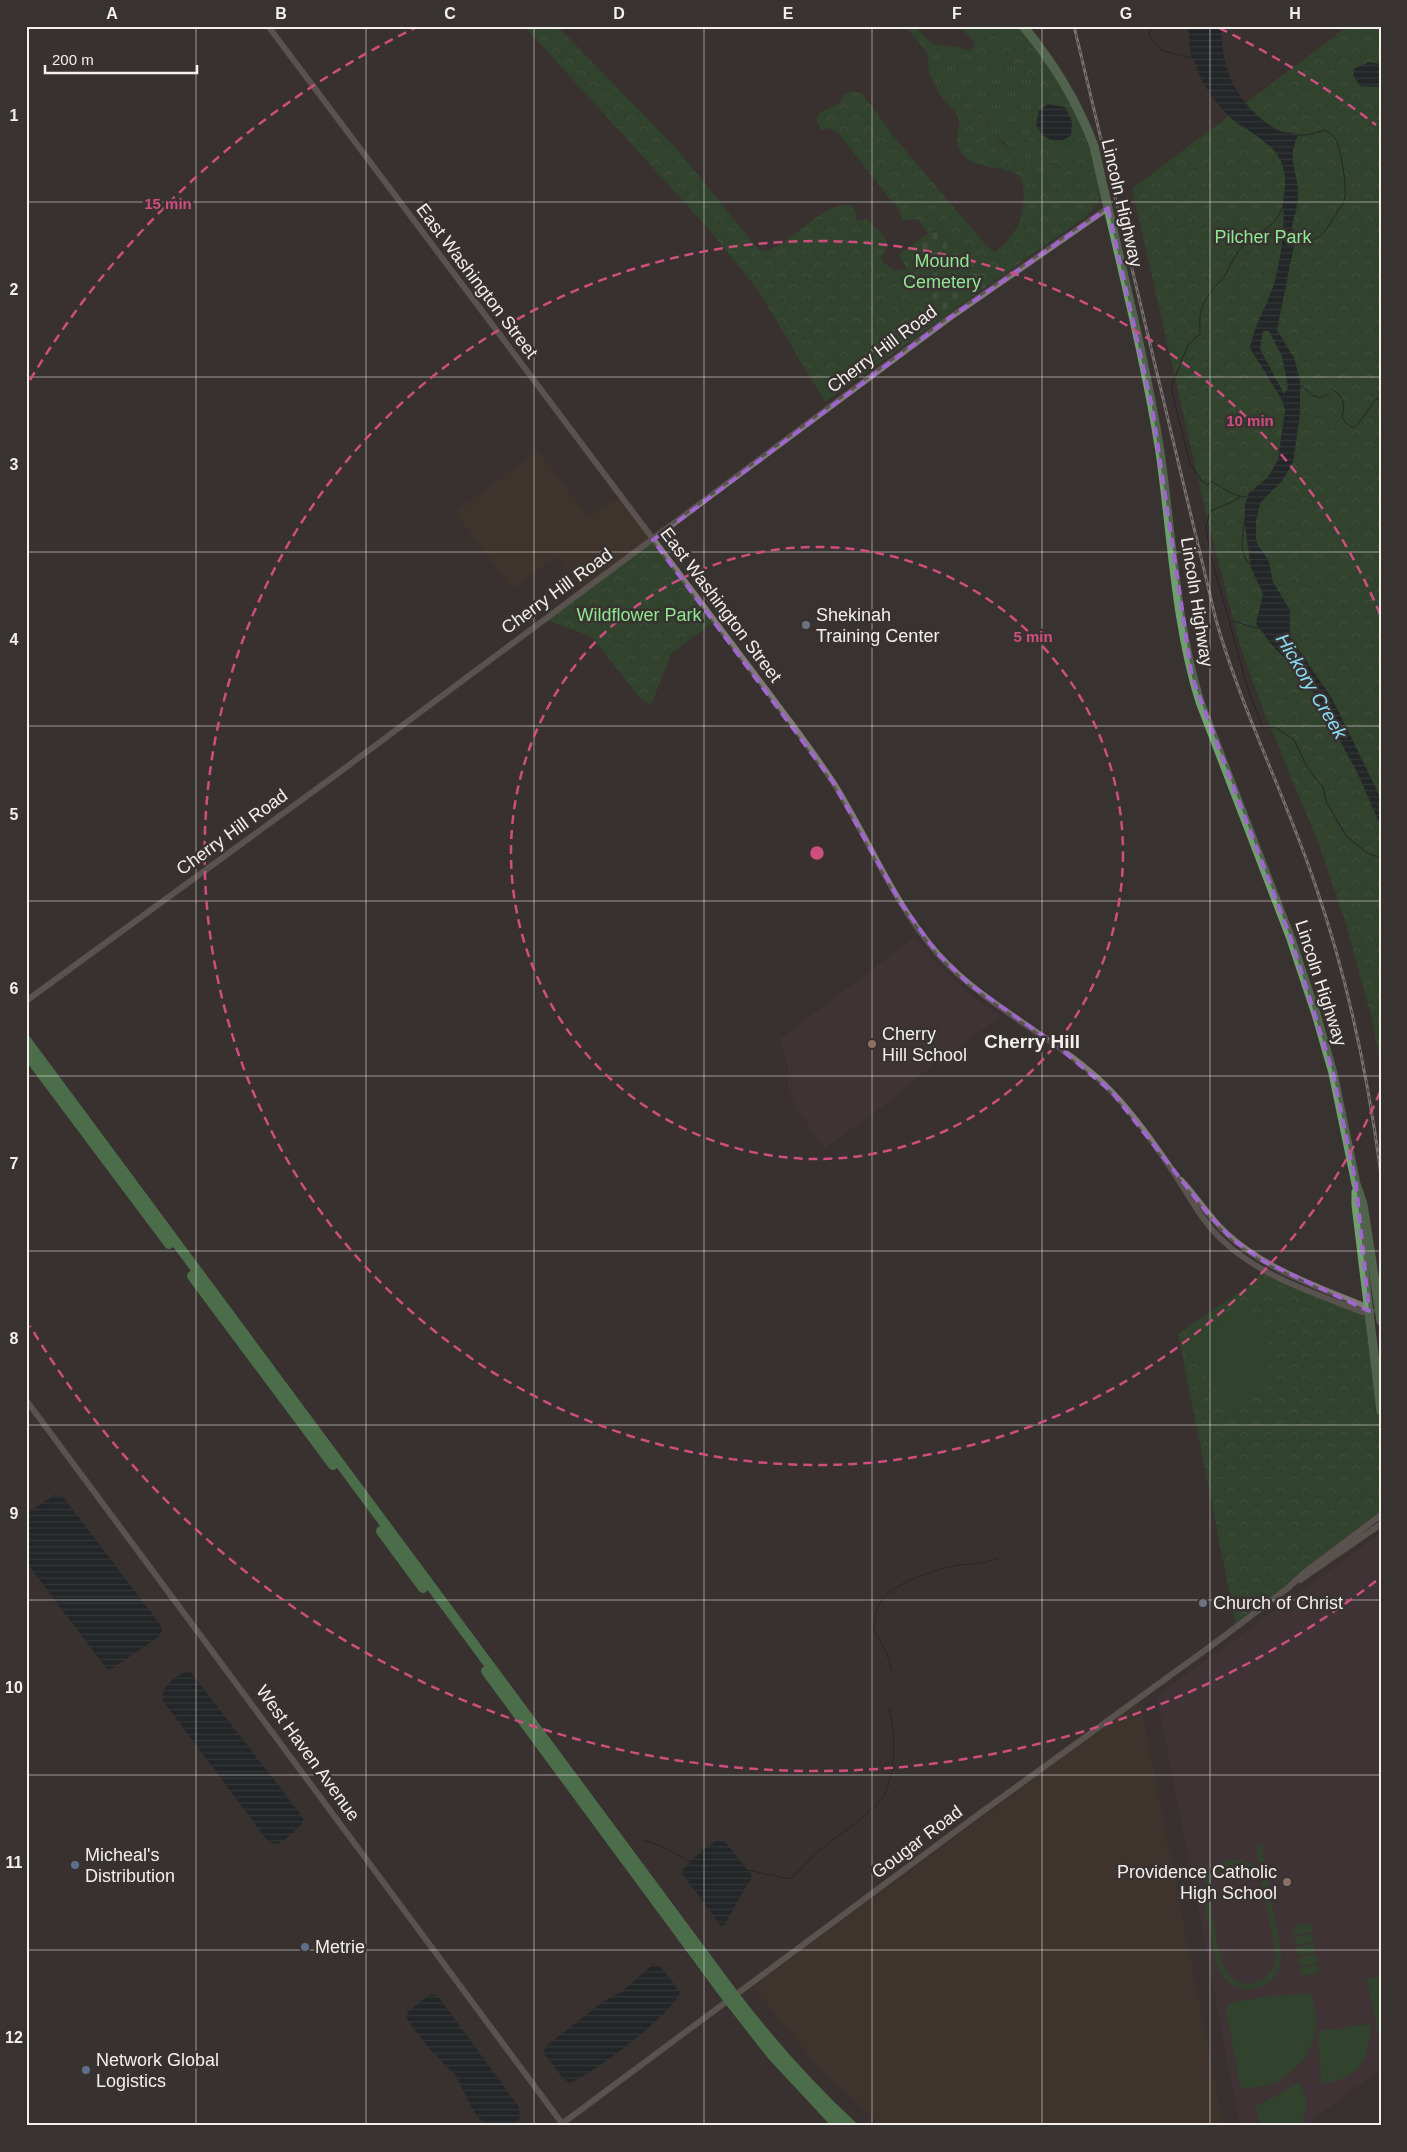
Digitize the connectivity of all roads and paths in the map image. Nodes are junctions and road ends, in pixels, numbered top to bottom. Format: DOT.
graph roads {
  1 [pos="268,26"];
  2 [pos="1023,26"];
  3 [pos="1108,208"];
  4 [pos="653,540"];
  5 [pos="26,1001"];
  6 [pos="26,1040"];
  7 [pos="26,1053"];
  8 [pos="1356,1184"];
  9 [pos="1369,1312"];
  10 [pos="1380,1316"];
  11 [pos="26,1400"];
  12 [pos="1381,1411"];
  13 [pos="1381,1515"];
  14 [pos="1381,1524"];
  15 [pos="1294,1583"];
  16 [pos="562,2125"];
  17 [pos="838,2126"];
  18 [pos="852,2126"];
  1 -- 4 [label="street, East Washington Street"];
  2 -- 3 [label="main road, Lincoln Highway"];
  3 -- 4 [label="street, Cherry Hill Road"];
  3 -- 8 [label="main road, Lincoln Highway"];
  4 -- 5 [label="street, Cherry Hill Road"];
  4 -- 9 [label="street, East Washington Street"];
  6 -- 18 [label="highway"];
  7 -- 17 [label="highway"];
  8 -- 9 [label="main road, Lincoln Highway"];
  8 -- 10 [label="main road, Lincoln Highway"];
  9 -- 10 [label="street"];
  9 -- 12 [label="main road, Lincoln Highway"];
  11 -- 16 [label="street, West Haven Avenue"];
  13 -- 15 [label="street, Gougar Road"];
  14 -- 15 [label="street, Gougar Road"];
  15 -- 16 [label="street, Gougar Road"];
}
